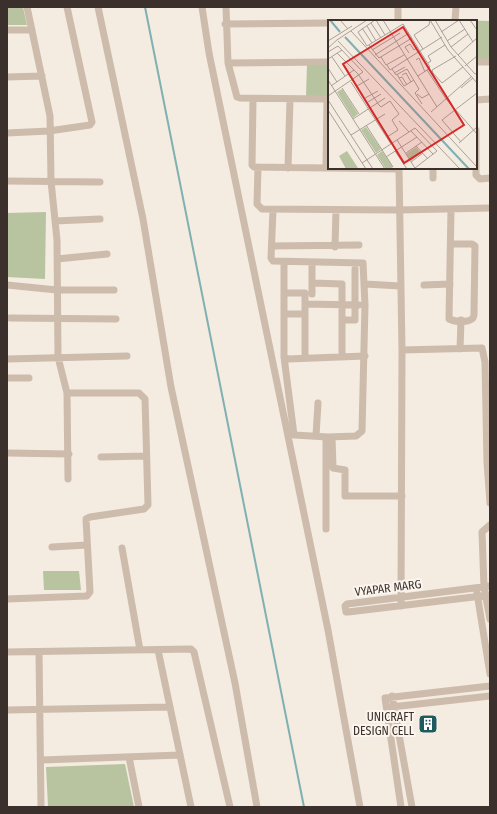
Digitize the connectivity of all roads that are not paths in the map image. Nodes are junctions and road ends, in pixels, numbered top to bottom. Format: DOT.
graph roads {
  1 [pos="27,7"];
  2 [pos="67,7"];
  3 [pos="98,7"];
  4 [pos="202,7"];
  5 [pos="226,7"];
  6 [pos="398,7"];
  7 [pos="456,7"];
  8 [pos="398,20"];
  9 [pos="455,20"];
  10 [pos="328,23"];
  11 [pos="225,24"];
  12 [pos="7,30"];
  13 [pos="32,30"];
  14 [pos="328,62"];
  15 [pos="477,62"];
  16 [pos="490,62"];
  17 [pos="228,63"];
  18 [pos="42,76"];
  19 [pos="7,78"];
  20 [pos="253,99"];
  21 [pos="290,99"];
  22 [pos="328,99"];
  23 [pos="490,99"];
  24 [pos="477,100"];
  25 [pos="49,131"];
  26 [pos="7,133"];
  27 [pos="258,167"];
  28 [pos="288,168"];
  29 [pos="326,168"];
  30 [pos="399,169"];
  31 [pos="432,169"];
  32 [pos="476,169"];
  33 [pos="432,178"];
  34 [pos="490,178"];
  35 [pos="7,181"];
  36 [pos="51,181"];
  37 [pos="100,182"];
  38 [pos="490,208"];
  39 [pos="273,210"];
  40 [pos="336,210"];
  41 [pos="399,210"];
  42 [pos="451,210"];
  43 [pos="100,219"];
  44 [pos="55,221"];
  45 [pos="451,244"];
  46 [pos="359,245"];
  47 [pos="272,246"];
  48 [pos="335,247"];
  49 [pos="107,254"];
  50 [pos="57,259"];
  51 [pos="284,262"];
  52 [pos="312,262"];
  53 [pos="355,269"];
  54 [pos="312,283"];
  55 [pos="365,284"];
  56 [pos="450,284"];
  57 [pos="7,285"];
  58 [pos="424,285"];
  59 [pos="400,286"];
  60 [pos="57,290"];
  61 [pos="114,290"];
  62 [pos="284,293"];
  63 [pos="312,294"];
  64 [pos="305,304"];
  65 [pos="342,305"];
  66 [pos="355,305"];
  67 [pos="365,305"];
  68 [pos="284,314"];
  69 [pos="305,314"];
  70 [pos="10,318"];
  71 [pos="58,319"];
  72 [pos="116,320"];
  73 [pos="342,320"];
  74 [pos="461,320"];
  75 [pos="482,348"];
  76 [pos="490,348"];
  77 [pos="402,350"];
  78 [pos="460,350"];
  79 [pos="127,356"];
  80 [pos="365,356"];
  81 [pos="284,357"];
  82 [pos="342,357"];
  83 [pos="58,358"];
  84 [pos="305,358"];
  85 [pos="7,359"];
  86 [pos="7,378"];
  87 [pos="29,378"];
  88 [pos="67,393"];
  89 [pos="318,403"];
  90 [pos="316,436"];
  91 [pos="330,437"];
  92 [pos="7,453"];
  93 [pos="68,454"];
  94 [pos="146,456"];
  95 [pos="101,457"];
  96 [pos="68,479"];
  97 [pos="402,496"];
  98 [pos="490,504"];
  99 [pos="490,525"];
  100 [pos="326,529"];
  101 [pos="87,545"];
  102 [pos="52,547"];
  103 [pos="122,548"];
  104 [pos="487,587"];
  105 [pos="476,588"];
  106 [pos="488,595"];
  107 [pos="477,596"];
  108 [pos="401,597"];
  109 [pos="7,599"];
  110 [pos="401,606"];
  111 [pos="490,618"];
  112 [pos="140,650"];
  113 [pos="158,650"];
  114 [pos="7,652"];
  115 [pos="39,652"];
  116 [pos="490,674"];
  117 [pos="490,686"];
  118 [pos="392,696"];
  119 [pos="490,696"];
  120 [pos="170,707"];
  121 [pos="394,707"];
  122 [pos="386,708"];
  123 [pos="7,710"];
  124 [pos="41,710"];
  125 [pos="180,755"];
  126 [pos="129,757"];
  127 [pos="42,760"];
  128 [pos="41,807"];
  129 [pos="139,807"];
  130 [pos="191,807"];
  131 [pos="230,807"];
  132 [pos="257,807"];
  133 [pos="360,807"];
  134 [pos="401,807"];
  135 [pos="412,807"];
  1 -- 13 [label="street"];
  2 -- 25 [label="street"];
  3 -- 132 [label="street"];
  4 -- 133 [label="street"];
  5 -- 11 [label="street"];
  6 -- 8 [label="street"];
  7 -- 9 [label="street"];
  10 -- 11 [label="street"];
  11 -- 17 [label="street"];
  12 -- 13 [label="street"];
  13 -- 18 [label="street"];
  14 -- 17 [label="street"];
  15 -- 16 [label="street"];
  17 -- 20 [label="street"];
  18 -- 19 [label="street"];
  18 -- 25 [label="street"];
  20 -- 21 [label="street"];
  20 -- 27 [label="street"];
  21 -- 22 [label="street"];
  21 -- 28 [label="street"];
  22 -- 29 [label="street"];
  23 -- 24 [label="street"];
  25 -- 26 [label="street"];
  25 -- 36 [label="street"];
  27 -- 28 [label="street"];
  27 -- 39 [label="street"];
  28 -- 29 [label="street"];
  30 -- 41 [label="street"];
  31 -- 33 [label="street"];
  32 -- 34 [label="street"];
  35 -- 36 [label="street"];
  36 -- 37 [label="street"];
  36 -- 44 [label="street"];
  38 -- 42 [label="street"];
  39 -- 40 [label="street"];
  39 -- 47 [label="street"];
  40 -- 41 [label="street"];
  40 -- 48 [label="street"];
  41 -- 42 [label="street"];
  41 -- 59 [label="street"];
  42 -- 45 [label="street"];
  43 -- 44 [label="street"];
  44 -- 50 [label="street"];
  45 -- 56 [label="street"];
  45 -- 74 [label="street"];
  46 -- 48 [label="street"];
  47 -- 48 [label="street"];
  47 -- 51 [label="street"];
  49 -- 50 [label="street"];
  50 -- 60 [label="street"];
  51 -- 52 [label="street"];
  51 -- 62 [label="street"];
  52 -- 54 [label="street"];
  52 -- 55 [label="street"];
  53 -- 66 [label="street"];
  54 -- 63 [label="street"];
  54 -- 65 [label="street"];
  55 -- 59 [label="street"];
  55 -- 67 [label="street"];
  56 -- 58 [label="street"];
  56 -- 74 [label="street"];
  57 -- 60 [label="street"];
  59 -- 77 [label="street"];
  60 -- 61 [label="street"];
  60 -- 71 [label="street"];
  62 -- 64 [label="street"];
  62 -- 68 [label="street"];
  64 -- 65 [label="street"];
  64 -- 69 [label="street"];
  65 -- 66 [label="street"];
  65 -- 73 [label="street"];
  66 -- 67 [label="street"];
  66 -- 73 [label="street"];
  67 -- 80 [label="street"];
  68 -- 69 [label="street"];
  68 -- 81 [label="street"];
  69 -- 84 [label="street"];
  70 -- 71 [label="street"];
  71 -- 72 [label="street"];
  71 -- 83 [label="street"];
  73 -- 82 [label="street"];
  74 -- 78 [label="street"];
  75 -- 76 [label="street"];
  75 -- 78 [label="street"];
  75 -- 98 [label="street"];
  77 -- 78 [label="street"];
  77 -- 97 [label="street"];
  79 -- 83 [label="street"];
  80 -- 82 [label="street"];
  80 -- 91 [label="street"];
  81 -- 84 [label="street"];
  81 -- 90 [label="street"];
  82 -- 84 [label="street"];
  83 -- 85 [label="street"];
  83 -- 88 [label="street"];
  86 -- 87 [label="street"];
  88 -- 93 [label="street"];
  88 -- 94 [label="street"];
  89 -- 90 [label="street"];
  90 -- 91 [label="street"];
  91 -- 97 [label="street"];
  91 -- 100 [label="street"];
  92 -- 93 [label="street"];
  93 -- 96 [label="street"];
  94 -- 95 [label="street"];
  94 -- 101 [label="street"];
  97 -- 108 [label="street"];
  99 -- 104 [label="street"];
  101 -- 102 [label="street"];
  101 -- 109 [label="street"];
  103 -- 112 [label="street"];
  104 -- 105 [label="street, VYAPAR MARG"];
  104 -- 106 [label="street"];
  105 -- 107 [label="street"];
  105 -- 108 [label="street, VYAPAR MARG"];
  106 -- 107 [label="street, VYAPAR MARG"];
  106 -- 111 [label="street"];
  107 -- 110 [label="street, VYAPAR MARG"];
  107 -- 116 [label="street"];
  108 -- 110 [label="street"];
  108 -- 110 [label="street, VYAPAR MARG"];
  112 -- 113 [label="street"];
  112 -- 115 [label="street"];
  113 -- 120 [label="street"];
  113 -- 131 [label="street"];
  114 -- 115 [label="street"];
  115 -- 124 [label="street"];
  117 -- 118 [label="street"];
  118 -- 121 [label="street"];
  118 -- 122 [label="street"];
  119 -- 121 [label="street"];
  120 -- 124 [label="street"];
  120 -- 125 [label="street"];
  121 -- 122 [label="street"];
  121 -- 135 [label="street"];
  122 -- 134 [label="street"];
  123 -- 124 [label="street"];
  124 -- 127 [label="street"];
  125 -- 126 [label="street"];
  125 -- 130 [label="street"];
  126 -- 127 [label="street"];
  126 -- 129 [label="street"];
  127 -- 128 [label="street"];
}
